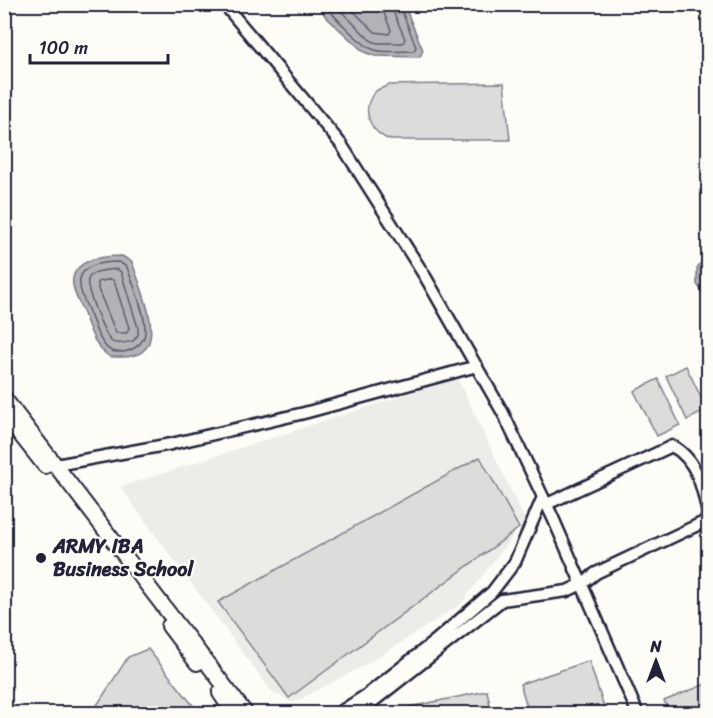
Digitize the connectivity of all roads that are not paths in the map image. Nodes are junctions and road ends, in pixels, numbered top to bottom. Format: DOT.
graph roads {
  1 [pos="224,4"];
  2 [pos="477,366"];
  3 [pos="4,398"];
  4 [pos="4,414"];
  5 [pos="56,465"];
  6 [pos="545,501"];
  7 [pos="708,516"];
  8 [pos="582,584"];
  9 [pos="234,714"];
  10 [pos="246,714"];
  11 [pos="337,714"];
  12 [pos="357,714"];
  13 [pos="638,714"];
  1 -- 2 [label="street"];
  2 -- 5 [label="street"];
  2 -- 6 [label="street"];
  3 -- 5 [label="highway"];
  4 -- 9 [label="highway"];
  5 -- 10 [label="highway"];
  6 -- 7 [label="street"];
  6 -- 8 [label="street"];
  6 -- 11 [label="street"];
  7 -- 8 [label="street"];
  8 -- 12 [label="street"];
  8 -- 13 [label="street"];
}
